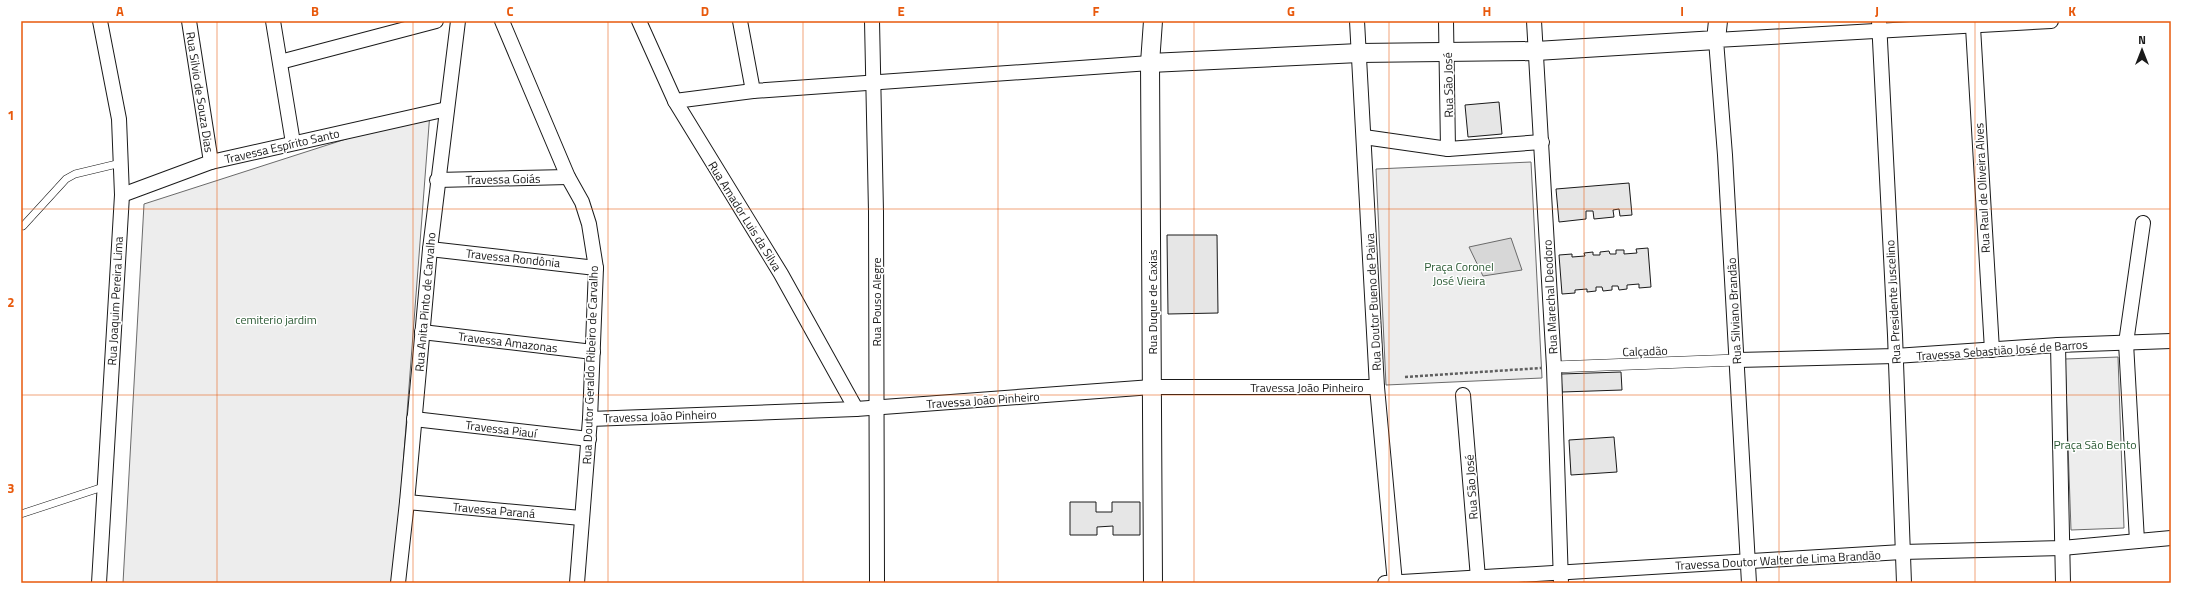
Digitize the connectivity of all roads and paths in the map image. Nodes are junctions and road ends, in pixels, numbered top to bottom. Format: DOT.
graph roads {
  1 [pos="100,21"];
  2 [pos="189,21"];
  3 [pos="273,21"];
  4 [pos="436,21"];
  5 [pos="458,21"];
  6 [pos="502,21"];
  7 [pos="639,21"];
  8 [pos="740,21"];
  9 [pos="872,21"];
  10 [pos="1153,21"];
  11 [pos="1357,21"];
  12 [pos="1446,21"];
  13 [pos="1534,21"];
  14 [pos="2051,21"];
  15 [pos="1973,24"];
  16 [pos="1717,26"];
  17 [pos="1879,26"];
  18 [pos="1536,51"];
  19 [pos="1359,53"];
  20 [pos="1448,54"];
  21 [pos="280,62"];
  22 [pos="1150,63"];
  23 [pos="873,84"];
  24 [pos="754,90"];
  25 [pos="675,101"];
  26 [pos="446,109"];
  27 [pos="1364,137"];
  28 [pos="1542,142"];
  29 [pos="293,143"];
  30 [pos="1448,149"];
  31 [pos="211,162"];
  32 [pos="121,163"];
  33 [pos="568,177"];
  34 [pos="438,180"];
  35 [pos="122,195"];
  36 [pos="2143,223"];
  37 [pos="24,226"];
  38 [pos="430,249"];
  39 [pos="596,268"];
  40 [pos="422,332"];
  41 [pos="2171,341"];
  42 [pos="2126,343"];
  43 [pos="2058,345"];
  44 [pos="1992,350"];
  45 [pos="593,352"];
  46 [pos="1895,356"];
  47 [pos="1736,360"];
  48 [pos="1554,367"];
  49 [pos="1405,377"];
  50 [pos="1152,387"];
  51 [pos="1376,387"];
  52 [pos="1464,395"];
  53 [pos="876,408"];
  54 [pos="856,410"];
  55 [pos="414,419"];
  56 [pos="590,419"];
  57 [pos="589,439"];
  58 [pos="106,486"];
  59 [pos="407,502"];
  60 [pos="21,514"];
  61 [pos="581,518"];
  62 [pos="2171,538"];
  63 [pos="2137,541"];
  64 [pos="2062,548"];
  65 [pos="1902,552"];
  66 [pos="1748,561"];
  67 [pos="1478,578"];
  68 [pos="1561,578"];
  69 [pos="99,583"];
  70 [pos="398,583"];
  71 [pos="577,583"];
  72 [pos="877,583"];
  73 [pos="1153,583"];
  74 [pos="1385,583"];
  75 [pos="1395,583"];
  76 [pos="1749,583"];
  77 [pos="1904,583"];
  78 [pos="2063,583"];
  1 -- 32 [label="street, Rua Joaquim Pereira Lima"];
  2 -- 31 [label="street, Rua Silvio de Souza Dias"];
  3 -- 21 [label="street"];
  4 -- 21 [label="street"];
  5 -- 26 [label="street, Rua Anita Pinto de Carvalho"];
  6 -- 33 [label="street, Rua Doutor Geraldo Ribeiro de Carvalho"];
  7 -- 25 [label="street, Rua Amador Luis da Silva"];
  8 -- 24 [label="street"];
  9 -- 23 [label="street, Rua Pouso Alegre"];
  10 -- 22 [label="street, Rua Duque de Caxias"];
  11 -- 19 [label="street, Rua Doutor Bueno de Paiva"];
  12 -- 20 [label="street, Rua São José"];
  13 -- 18 [label="street, Rua Marechal Deodoro"];
  14 -- 15 [label="street"];
  15 -- 17 [label="street"];
  15 -- 44 [label="street, Rua Raul de Oliveira Alves"];
  16 -- 17 [label="street"];
  16 -- 18 [label="street"];
  16 -- 47 [label="street, Rua Silviano Brandão"];
  17 -- 46 [label="street, Rua Presidente Juscelino"];
  18 -- 20 [label="street"];
  18 -- 28 [label="street, Rua Marechal Deodoro"];
  19 -- 20 [label="street"];
  19 -- 22 [label="street"];
  19 -- 27 [label="street, Rua Doutor Bueno de Paiva"];
  20 -- 30 [label="street, Rua São José"];
  21 -- 29 [label="street"];
  22 -- 23 [label="street"];
  22 -- 50 [label="street, Rua Duque de Caxias"];
  23 -- 24 [label="street"];
  23 -- 53 [label="street, Rua Pouso Alegre"];
  24 -- 25 [label="street"];
  25 -- 54 [label="street, Rua Amador Luis da Silva"];
  26 -- 29 [label="street, Travessa Espírito Santo"];
  26 -- 34 [label="street, Rua Anita Pinto de Carvalho"];
  27 -- 30 [label="street"];
  27 -- 51 [label="street, Rua Doutor Bueno de Paiva"];
  28 -- 30 [label="street"];
  28 -- 48 [label="street, Rua Marechal Deodoro"];
  29 -- 31 [label="street, Travessa Espírito Santo"];
  31 -- 35 [label="street, Travessa Espírito Santo"];
  32 -- 35 [label="street, Rua Joaquim Pereira Lima"];
  32 -- 37 [label="lane"];
  33 -- 34 [label="street, Travessa Goiás"];
  33 -- 39 [label="street, Rua Doutor Geraldo Ribeiro de Carvalho"];
  34 -- 38 [label="street, Rua Anita Pinto de Carvalho"];
  35 -- 58 [label="street, Rua Joaquim Pereira Lima"];
  36 -- 42 [label="street"];
  38 -- 39 [label="street, Travessa Rondônia"];
  38 -- 40 [label="street, Rua Anita Pinto de Carvalho"];
  39 -- 45 [label="street, Rua Doutor Geraldo Ribeiro de Carvalho"];
  40 -- 45 [label="street, Travessa Amazonas"];
  40 -- 55 [label="street, Rua Anita Pinto de Carvalho"];
  41 -- 42 [label="street, Travessa Sebastião José de Barros"];
  42 -- 43 [label="street, Travessa Sebastião José de Barros"];
  42 -- 63 [label="street"];
  43 -- 44 [label="street, Travessa Sebastião José de Barros"];
  43 -- 64 [label="street"];
  44 -- 46 [label="street, Travessa Sebastião José de Barros"];
  45 -- 56 [label="street, Rua Doutor Geraldo Ribeiro de Carvalho"];
  46 -- 47 [label="street, Travessa Sebastião José de Barros"];
  46 -- 65 [label="street, Rua Presidente Juscelino"];
  47 -- 48 [label="street, Calçadão"];
  47 -- 66 [label="street, Rua Silviano Brandão"];
  48 -- 49 [label="path"];
  48 -- 68 [label="street, Rua Marechal Deodoro"];
  50 -- 51 [label="street, Travessa João Pinheiro"];
  50 -- 53 [label="street, Travessa João Pinheiro"];
  50 -- 73 [label="street, Rua Duque de Caxias"];
  51 -- 75 [label="street, Rua Doutor Bueno de Paiva"];
  52 -- 67 [label="street, Rua São José"];
  53 -- 54 [label="street, Travessa João Pinheiro"];
  53 -- 72 [label="street, Rua Pouso Alegre"];
  54 -- 56 [label="street, Travessa João Pinheiro"];
  55 -- 57 [label="street, Travessa Piauí"];
  55 -- 59 [label="street, Rua Anita Pinto de Carvalho"];
  56 -- 57 [label="street, Rua Doutor Geraldo Ribeiro de Carvalho"];
  57 -- 61 [label="street, Rua Doutor Geraldo Ribeiro de Carvalho"];
  58 -- 60 [label="lane"];
  58 -- 69 [label="street, Rua Joaquim Pereira Lima"];
  59 -- 61 [label="street, Travessa Paraná"];
  59 -- 70 [label="street, Rua Anita Pinto de Carvalho"];
  61 -- 71 [label="street, Rua Doutor Geraldo Ribeiro de Carvalho"];
  62 -- 63 [label="street, Travessa Doutor Walter de Lima Brandão"];
  63 -- 64 [label="street, Travessa Doutor Walter de Lima Brandão"];
  64 -- 65 [label="street, Travessa Doutor Walter de Lima Brandão"];
  64 -- 78 [label="street"];
  65 -- 66 [label="street, Travessa Doutor Walter de Lima Brandão"];
  65 -- 77 [label="street, Rua Presidente Juscelino"];
  66 -- 68 [label="street, Travessa Doutor Walter de Lima Brandão"];
  66 -- 76 [label="street, Rua Silviano Brandão"];
  67 -- 68 [label="street, Travessa Doutor Walter de Lima Brandão"];
  67 -- 75 [label="street, Travessa Doutor Walter de Lima Brandão"];
  74 -- 75 [label="street, Travessa Doutor Walter de Lima Brandão"];
}
